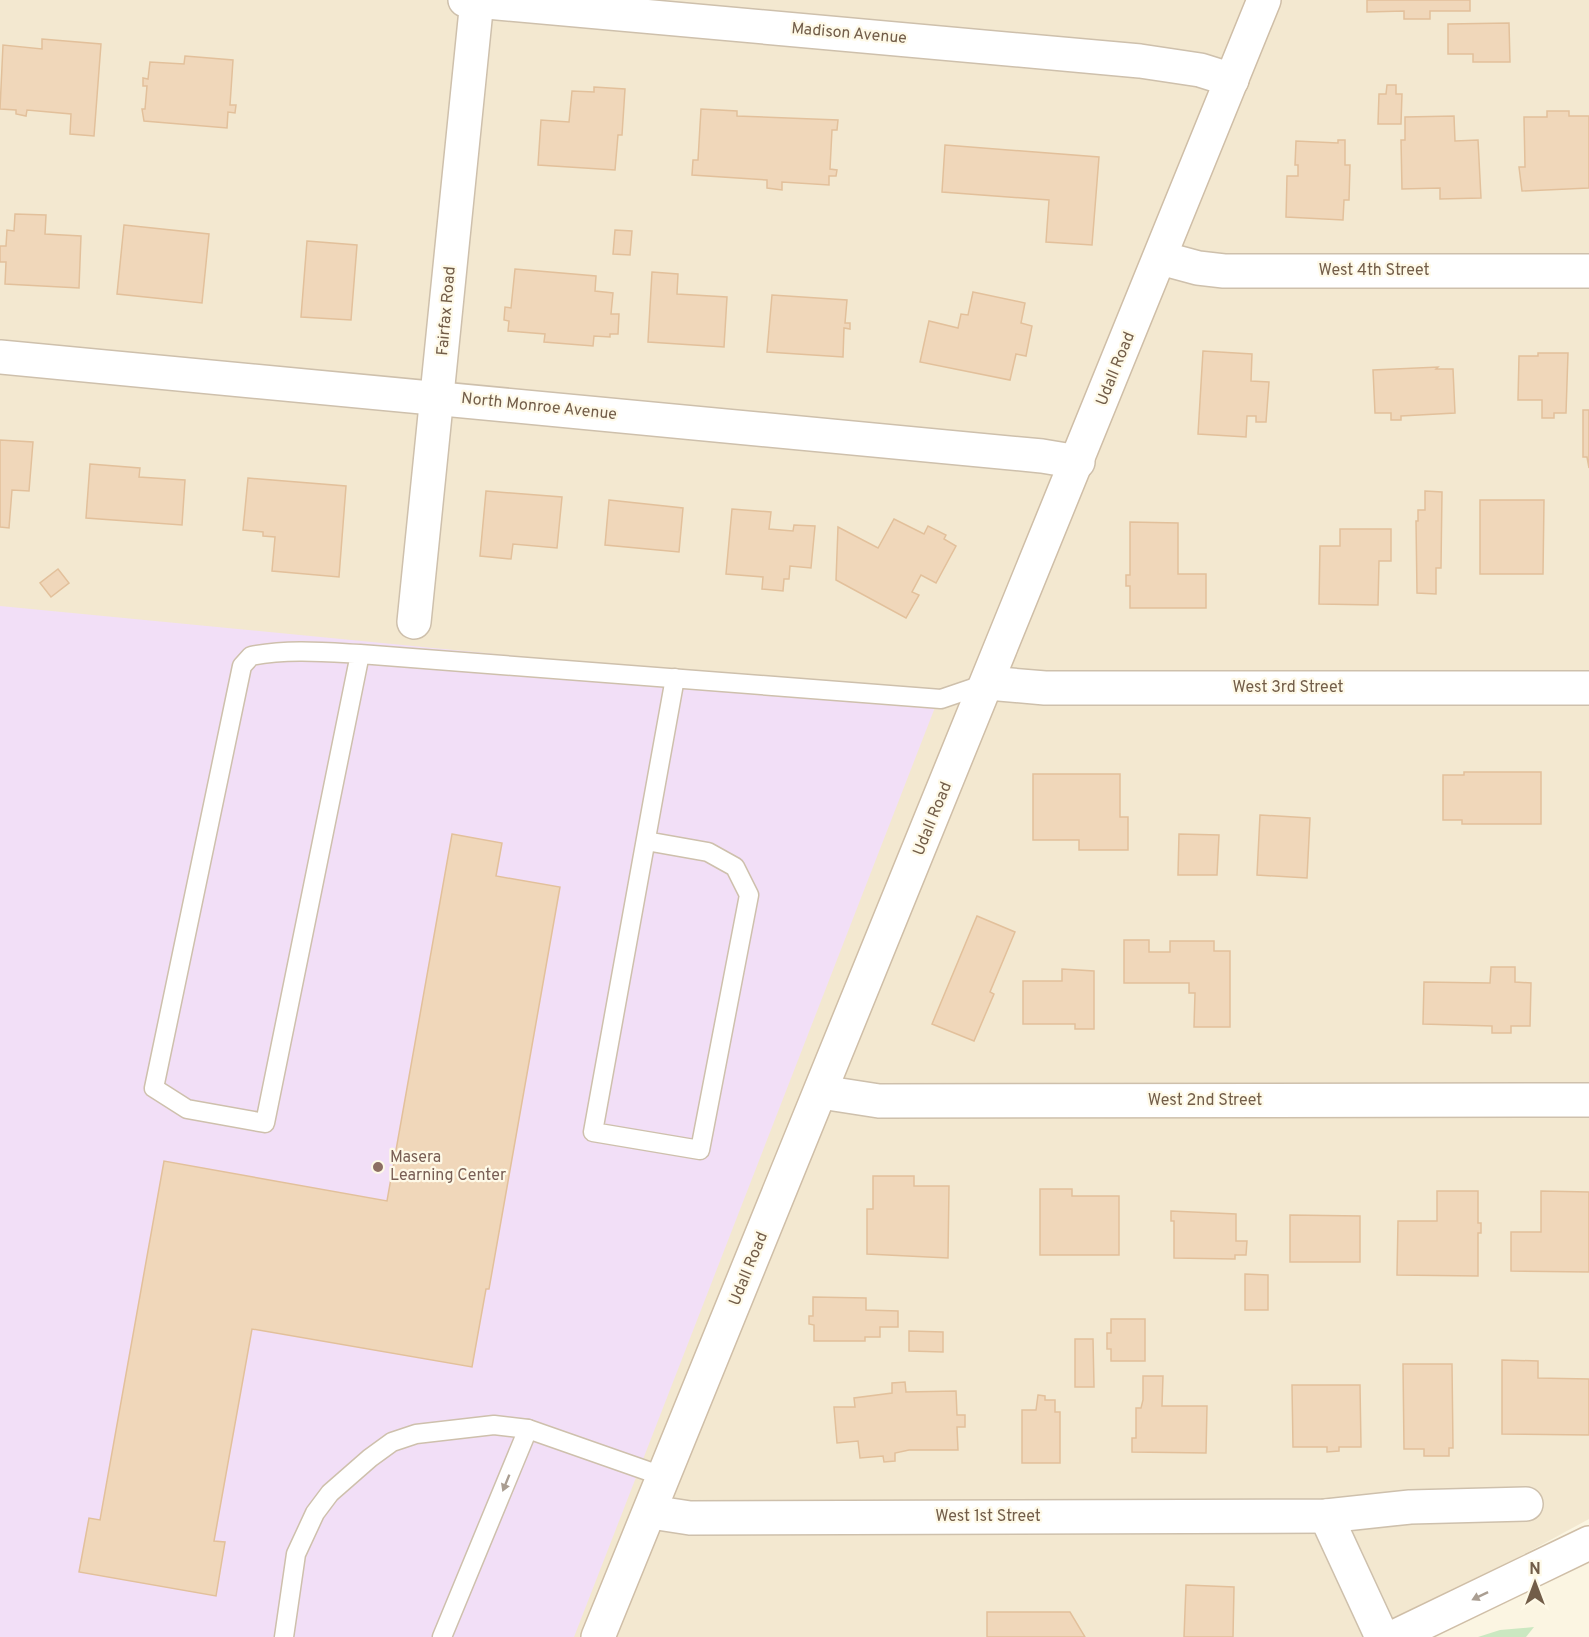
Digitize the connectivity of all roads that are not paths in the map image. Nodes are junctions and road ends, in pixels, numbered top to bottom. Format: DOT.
graph roads {
  1 [pos="473,0"];
  2 [pos="1264,0"];
  3 [pos="1232,81"];
  4 [pos="1161,258"];
  5 [pos="1589,271"];
  6 [pos="0,357"];
  7 [pos="439,397"];
  8 [pos="1078,462"];
  9 [pos="414,621"];
  10 [pos="360,654"];
  11 [pos="675,678"];
  12 [pos="988,683"];
  13 [pos="1589,688"];
  14 [pos="646,842"];
  15 [pos="821,1092"];
  16 [pos="1589,1100"];
  17 [pos="528,1429"];
  18 [pos="665,1477"];
  19 [pos="1526,1504"];
  20 [pos="651,1512"];
  21 [pos="1326,1516"];
  22 [pos="1589,1543"];
  23 [pos="284,1637"];
  24 [pos="442,1637"];
  25 [pos="598,1637"];
  26 [pos="1382,1637"];
  27 [pos="1394,1637"];
  1 -- 3 [label="street, Madison Avenue"];
  1 -- 7 [label="street, Fairfax Road"];
  2 -- 3 [label="street, Udall Road"];
  3 -- 4 [label="street, Udall Road"];
  4 -- 5 [label="street, West 4th Street"];
  4 -- 8 [label="street, Udall Road"];
  6 -- 7 [label="street, North Monroe Avenue"];
  7 -- 8 [label="street, North Monroe Avenue"];
  7 -- 9 [label="street, Fairfax Road"];
  8 -- 12 [label="street, Udall Road"];
  10 -- 10 [label="lane"];
  10 -- 11 [label="lane"];
  11 -- 12 [label="lane"];
  11 -- 14 [label="lane"];
  12 -- 13 [label="street, West 3rd Street"];
  12 -- 15 [label="street, Udall Road"];
  14 -- 14 [label="lane"];
  15 -- 16 [label="street, West 2nd Street"];
  15 -- 18 [label="street, Udall Road"];
  17 -- 18 [label="lane"];
  17 -- 23 [label="lane"];
  17 -- 24 [label="lane, one-way"];
  18 -- 20 [label="street, Udall Road"];
  19 -- 21 [label="street, West 1st Street"];
  20 -- 21 [label="street, West 1st Street"];
  20 -- 25 [label="street, Udall Road"];
  21 -- 26 [label="street"];
  22 -- 27 [label="street, one-way"];
}
